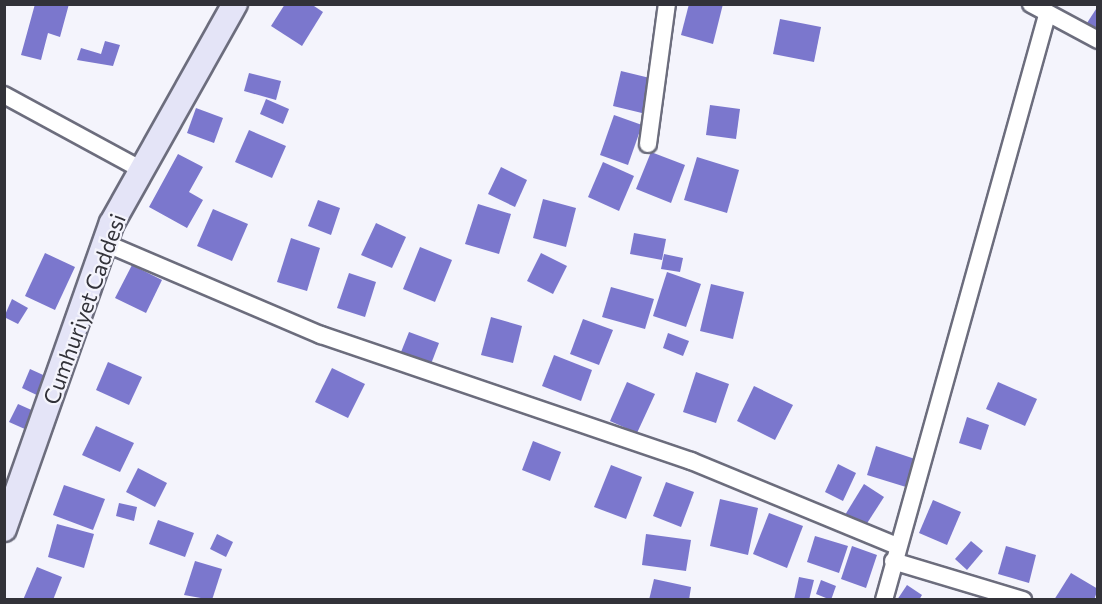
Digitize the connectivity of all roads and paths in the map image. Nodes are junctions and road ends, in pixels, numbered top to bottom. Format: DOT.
graph roads {
  1 [pos="235,4"];
  2 [pos="667,4"];
  3 [pos="1031,4"];
  4 [pos="1047,15"];
  5 [pos="1098,40"];
  6 [pos="4,95"];
  7 [pos="648,144"];
  8 [pos="142,170"];
  9 [pos="105,243"];
  10 [pos="4,529"];
  11 [pos="895,554"];
  12 [pos="884,600"];
  13 [pos="1023,600"];
  1 -- 8 [label="street, Cumhuriyet Caddesi"];
  2 -- 7 [label="street"];
  3 -- 4 [label="street"];
  4 -- 5 [label="street"];
  4 -- 11 [label="street"];
  6 -- 8 [label="street"];
  8 -- 9 [label="street, Cumhuriyet Caddesi"];
  9 -- 10 [label="street, Cumhuriyet Caddesi"];
  9 -- 11 [label="street"];
  11 -- 12 [label="street"];
  11 -- 13 [label="street"];
}
